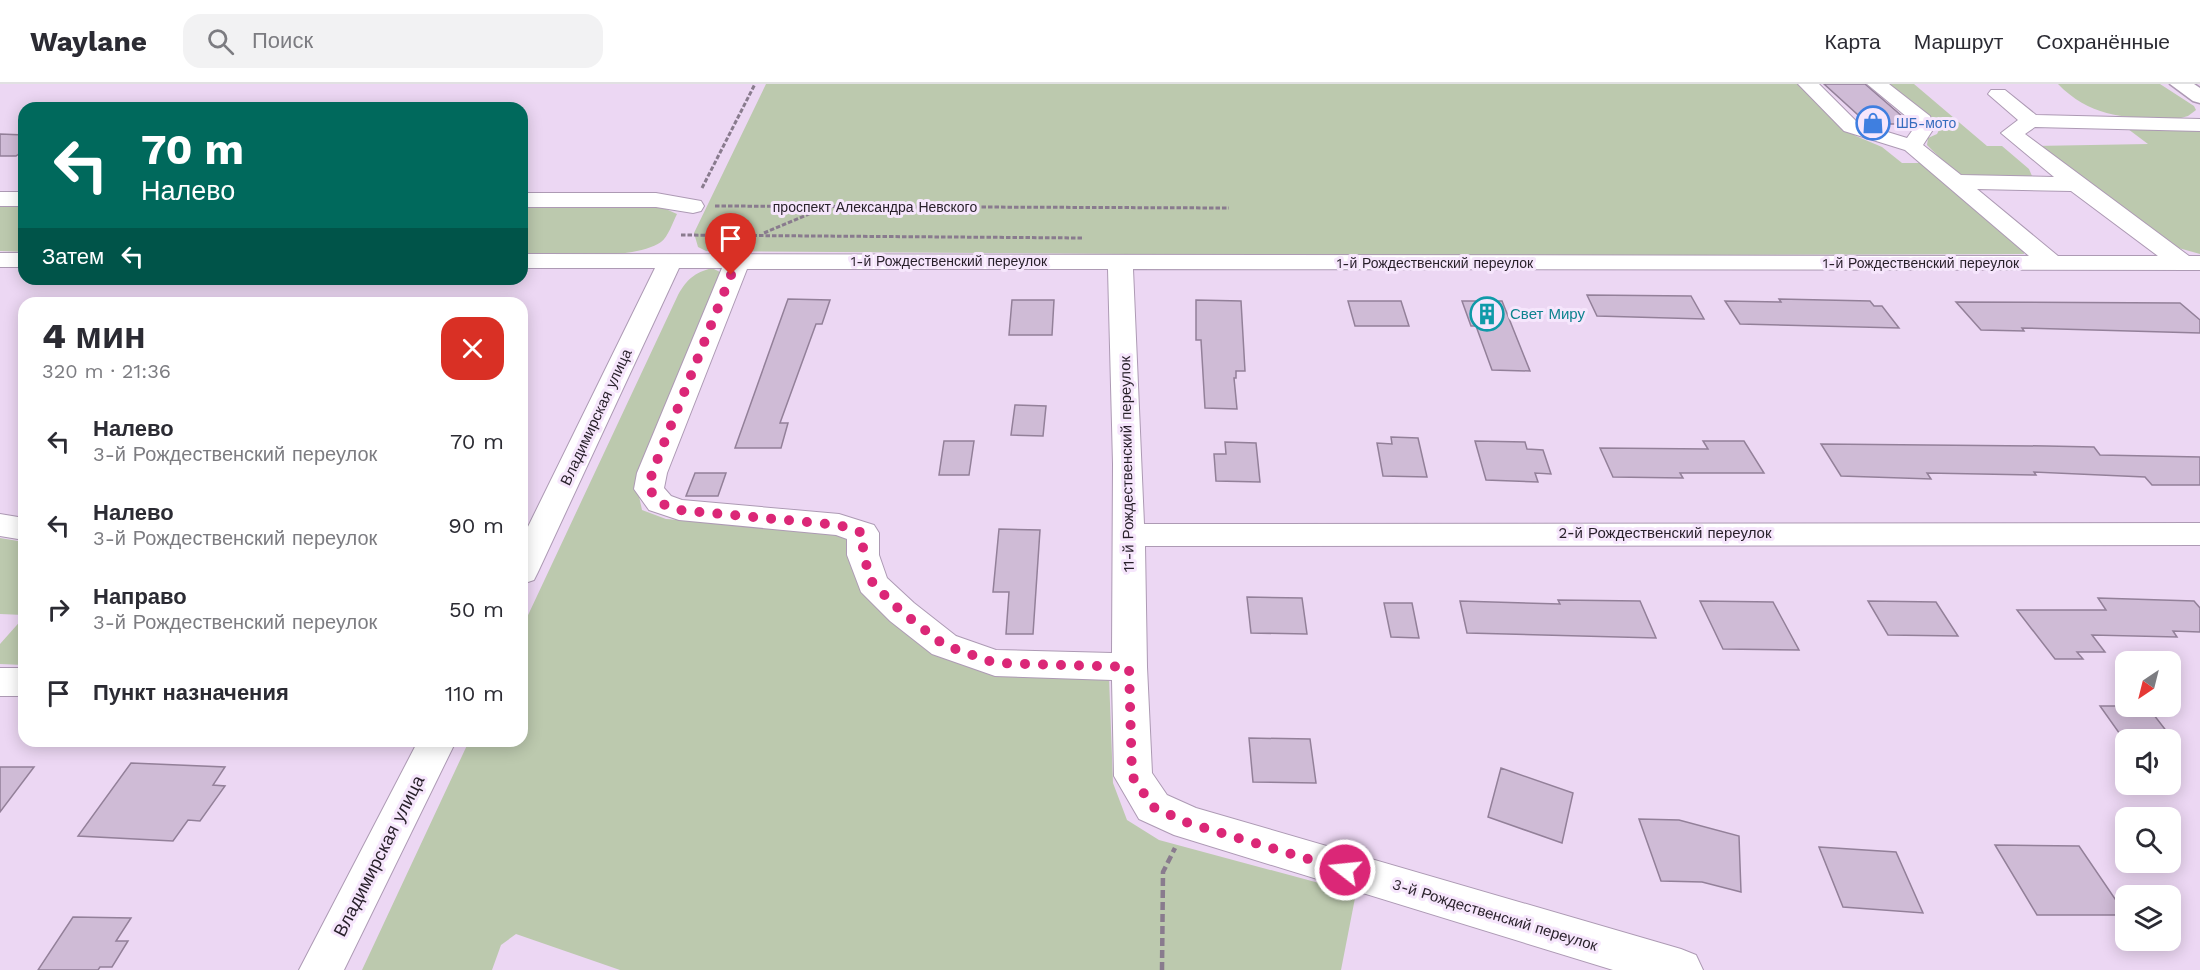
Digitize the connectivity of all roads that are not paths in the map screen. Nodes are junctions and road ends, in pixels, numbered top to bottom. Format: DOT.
graph roads {
  1 [pos="1808,84"];
  2 [pos="1877,84"];
  3 [pos="2180,84"];
  4 [pos="1991,88"];
  5 [pos="2200,97"];
  6 [pos="2031,121"];
  7 [pos="2200,124"];
  8 [pos="1912,146"];
  9 [pos="1956,182"];
  10 [pos="2076,184"];
  11 [pos="0,199"];
  12 [pos="18,199"];
  13 [pos="528,200"];
  14 [pos="693,206"];
  15 [pos="738,251"];
  16 [pos="0,260"];
  17 [pos="18,260"];
  18 [pos="528,261"];
  19 [pos="1120,261"];
  20 [pos="670,262"];
  21 [pos="2052,263"];
  22 [pos="2191,263"];
  23 [pos="0,525"];
  24 [pos="18,528"];
  25 [pos="2200,534"];
  26 [pos="1130,535"];
  27 [pos="528,551"];
  28 [pos="1129,667"];
  29 [pos="0,682"];
  30 [pos="18,682"];
  31 [pos="434,747"];
  32 [pos="321,970"];
  33 [pos="1681,970"];
  1 -- 8 [label="street"];
  2 -- 8 [label="street"];
  3 -- 5 [label="main road"];
  4 -- 6 [label="street"];
  6 -- 7 [label="street"];
  6 -- 10 [label="street"];
  8 -- 9 [label="street"];
  9 -- 10 [label="street"];
  9 -- 21 [label="street"];
  10 -- 22 [label="street"];
  11 -- 12 [label="street"];
  13 -- 14 [label="street"];
  15 -- 19 [label="street, 1-й Рождественский переулок"];
  15 -- 20 [label="street, 1-й Рождественский переулок"];
  15 -- 28 [label="street"];
  16 -- 17 [label="street"];
  18 -- 20 [label="street, 1-й Рождественский переулок"];
  19 -- 21 [label="street, 1-й Рождественский переулок"];
  19 -- 26 [label="street, 11-й Рождественский переулок"];
  20 -- 27 [label="street, Владимирская улица"];
  21 -- 22 [label="street, 1-й Рождественский переулок"];
  23 -- 24 [label="street"];
  25 -- 26 [label="street, 2-й Рождественский переулок"];
  26 -- 28 [label="street, 11-й Рождественский переулок"];
  28 -- 33 [label="street, 3-й Рождественский переулок"];
  29 -- 30 [label="street"];
  31 -- 32 [label="street, Владимирская улица"];
}
